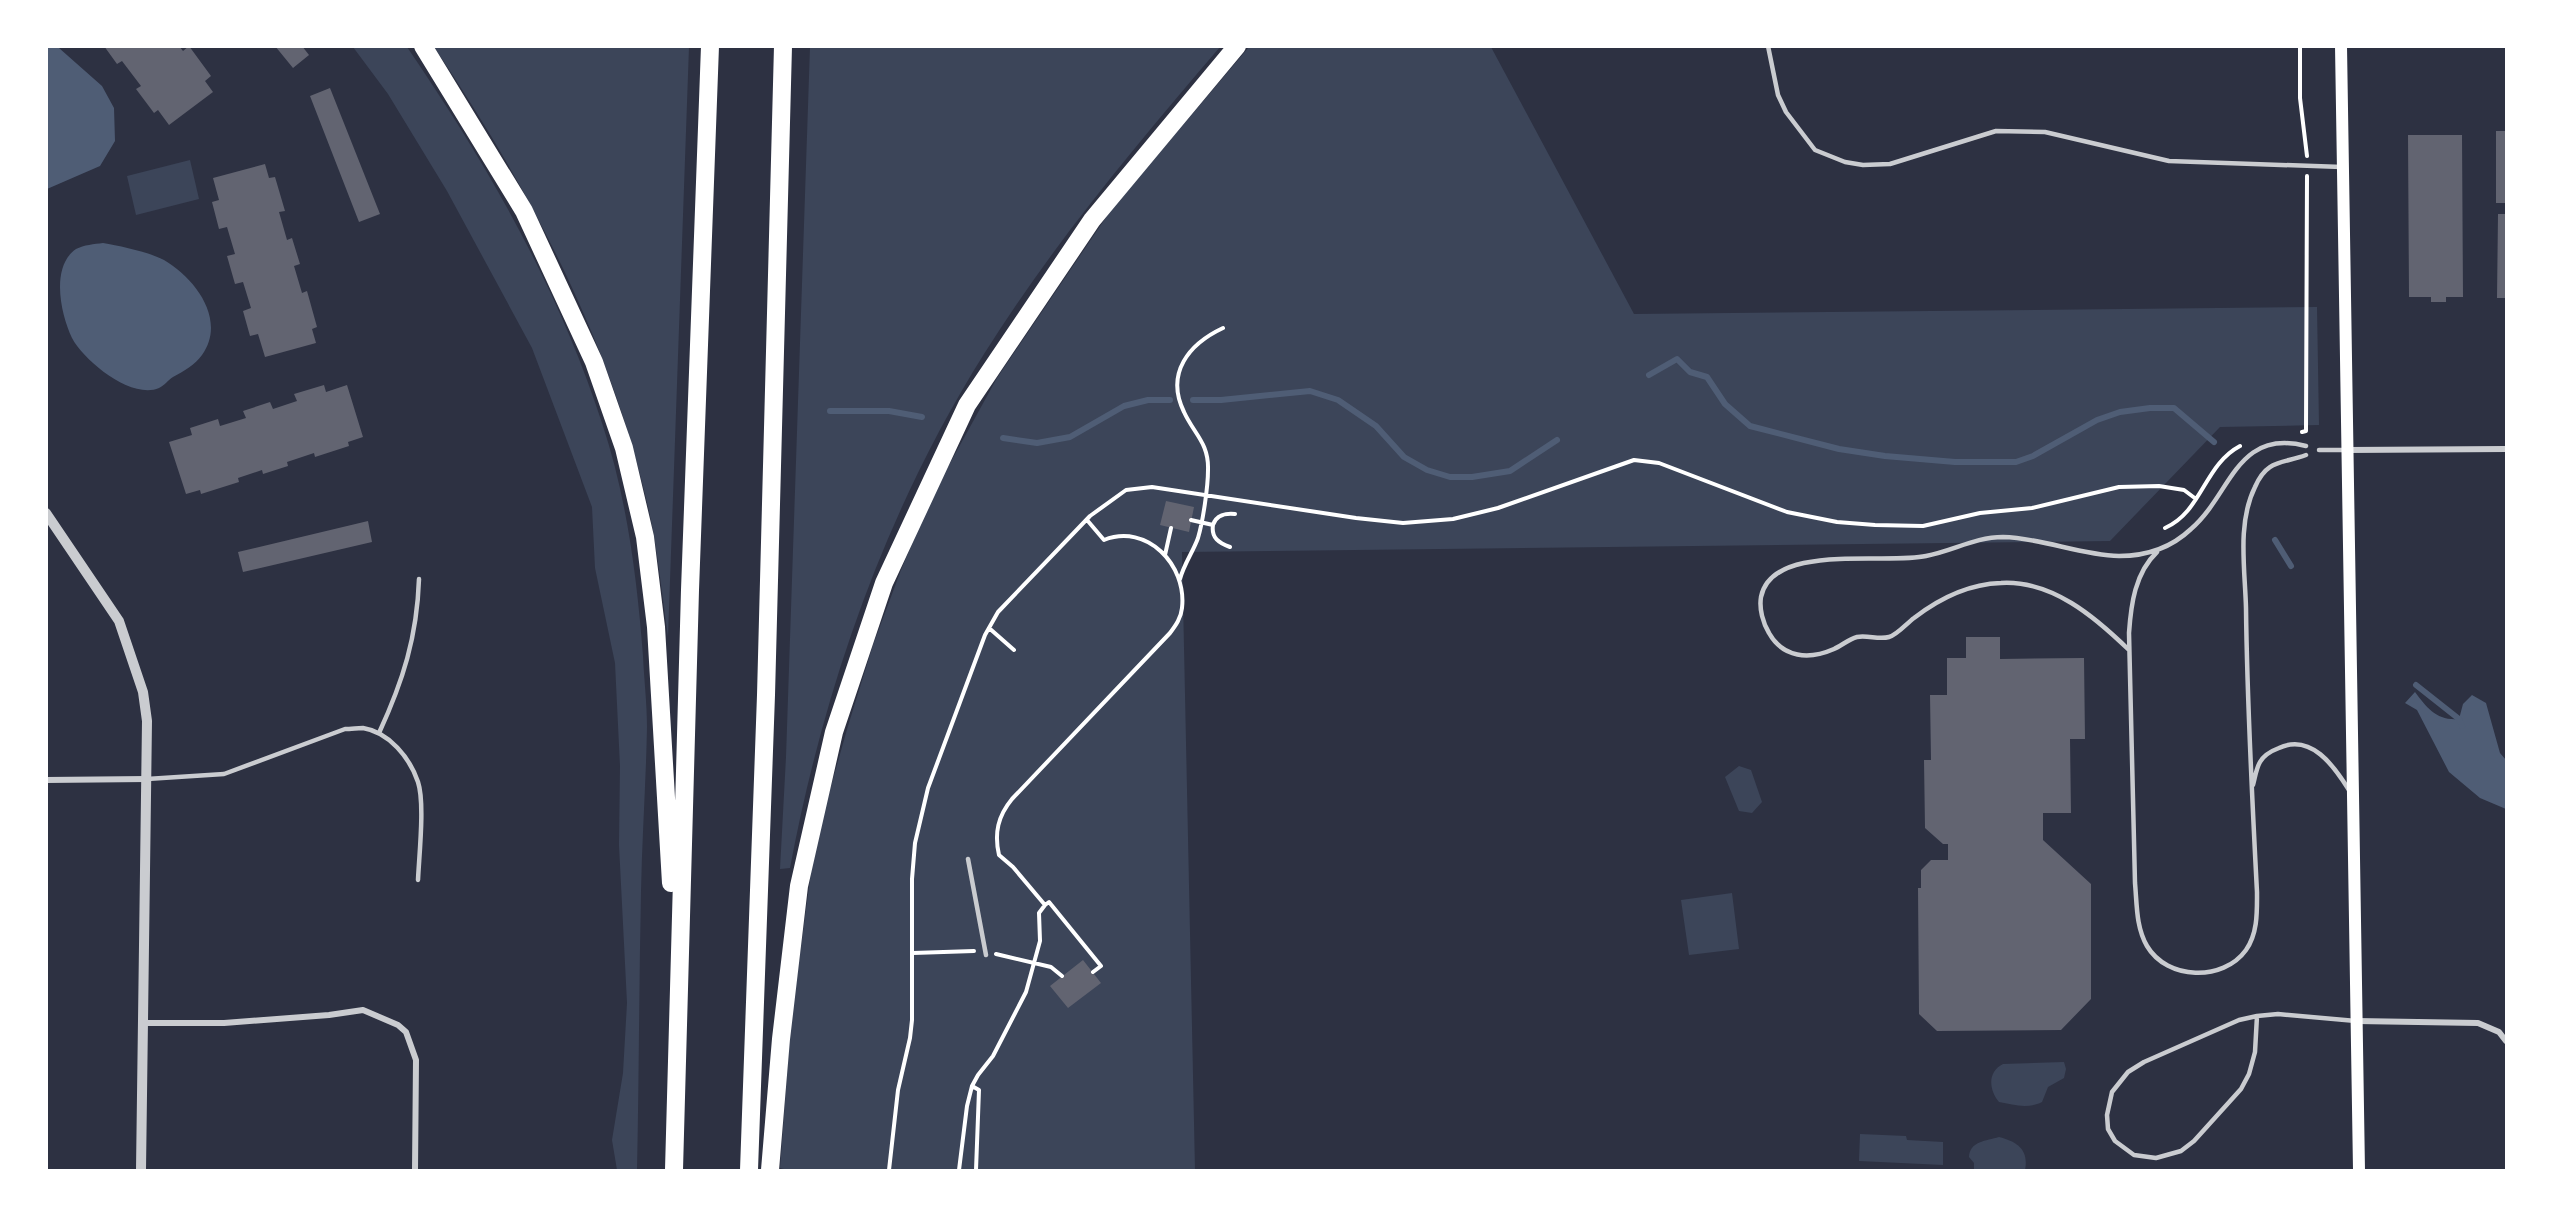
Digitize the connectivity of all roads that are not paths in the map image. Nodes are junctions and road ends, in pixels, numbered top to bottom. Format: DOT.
graph roads {
  1 [pos="423,46"];
  2 [pos="710,46"];
  3 [pos="783,46"];
  4 [pos="1237,46"];
  5 [pos="1768,46"];
  6 [pos="2341,46"];
  7 [pos="2343,167"];
  8 [pos="2306,446"];
  9 [pos="2506,449"];
  10 [pos="2319,450"];
  11 [pos="2347,450"];
  12 [pos="2306,455"];
  13 [pos="46,513"];
  14 [pos="2160,550"];
  15 [pos="418,579"];
  16 [pos="2129,650"];
  17 [pos="379,733"];
  18 [pos="147,779"];
  19 [pos="46,780"];
  20 [pos="2251,790"];
  21 [pos="2353,806"];
  22 [pos="968,858"];
  23 [pos="418,880"];
  24 [pos="986,953"];
  25 [pos="678,1000"];
  26 [pos="2257,1016"];
  27 [pos="2356,1021"];
  28 [pos="143,1023"];
  29 [pos="2506,1041"];
  30 [pos="141,1170"];
  31 [pos="415,1170"];
  32 [pos="674,1170"];
  33 [pos="749,1170"];
  34 [pos="770,1170"];
  35 [pos="2359,1170"];
  1 -- 25 [label="highway"];
  2 -- 25 [label="highway"];
  3 -- 33 [label="highway"];
  4 -- 34 [label="highway"];
  5 -- 7 [label="lane"];
  6 -- 7 [label="main road"];
  7 -- 11 [label="main road"];
  8 -- 14 [label="lane"];
  9 -- 11 [label="street"];
  10 -- 11 [label="lane"];
  11 -- 21 [label="main road"];
  12 -- 20 [label="lane"];
  13 -- 18 [label="street"];
  14 -- 16 [label="lane"];
  14 -- 16 [label="lane"];
  15 -- 17 [label="lane"];
  16 -- 20 [label="lane"];
  17 -- 18 [label="lane"];
  17 -- 23 [label="lane"];
  18 -- 19 [label="street"];
  18 -- 28 [label="street"];
  20 -- 21 [label="lane"];
  21 -- 27 [label="main road"];
  22 -- 24 [label="lane"];
  25 -- 32 [label="highway"];
  26 -- 26 [label="lane"];
  26 -- 27 [label="lane"];
  27 -- 29 [label="street"];
  27 -- 35 [label="main road"];
  28 -- 30 [label="street"];
  28 -- 31 [label="street"];
}
